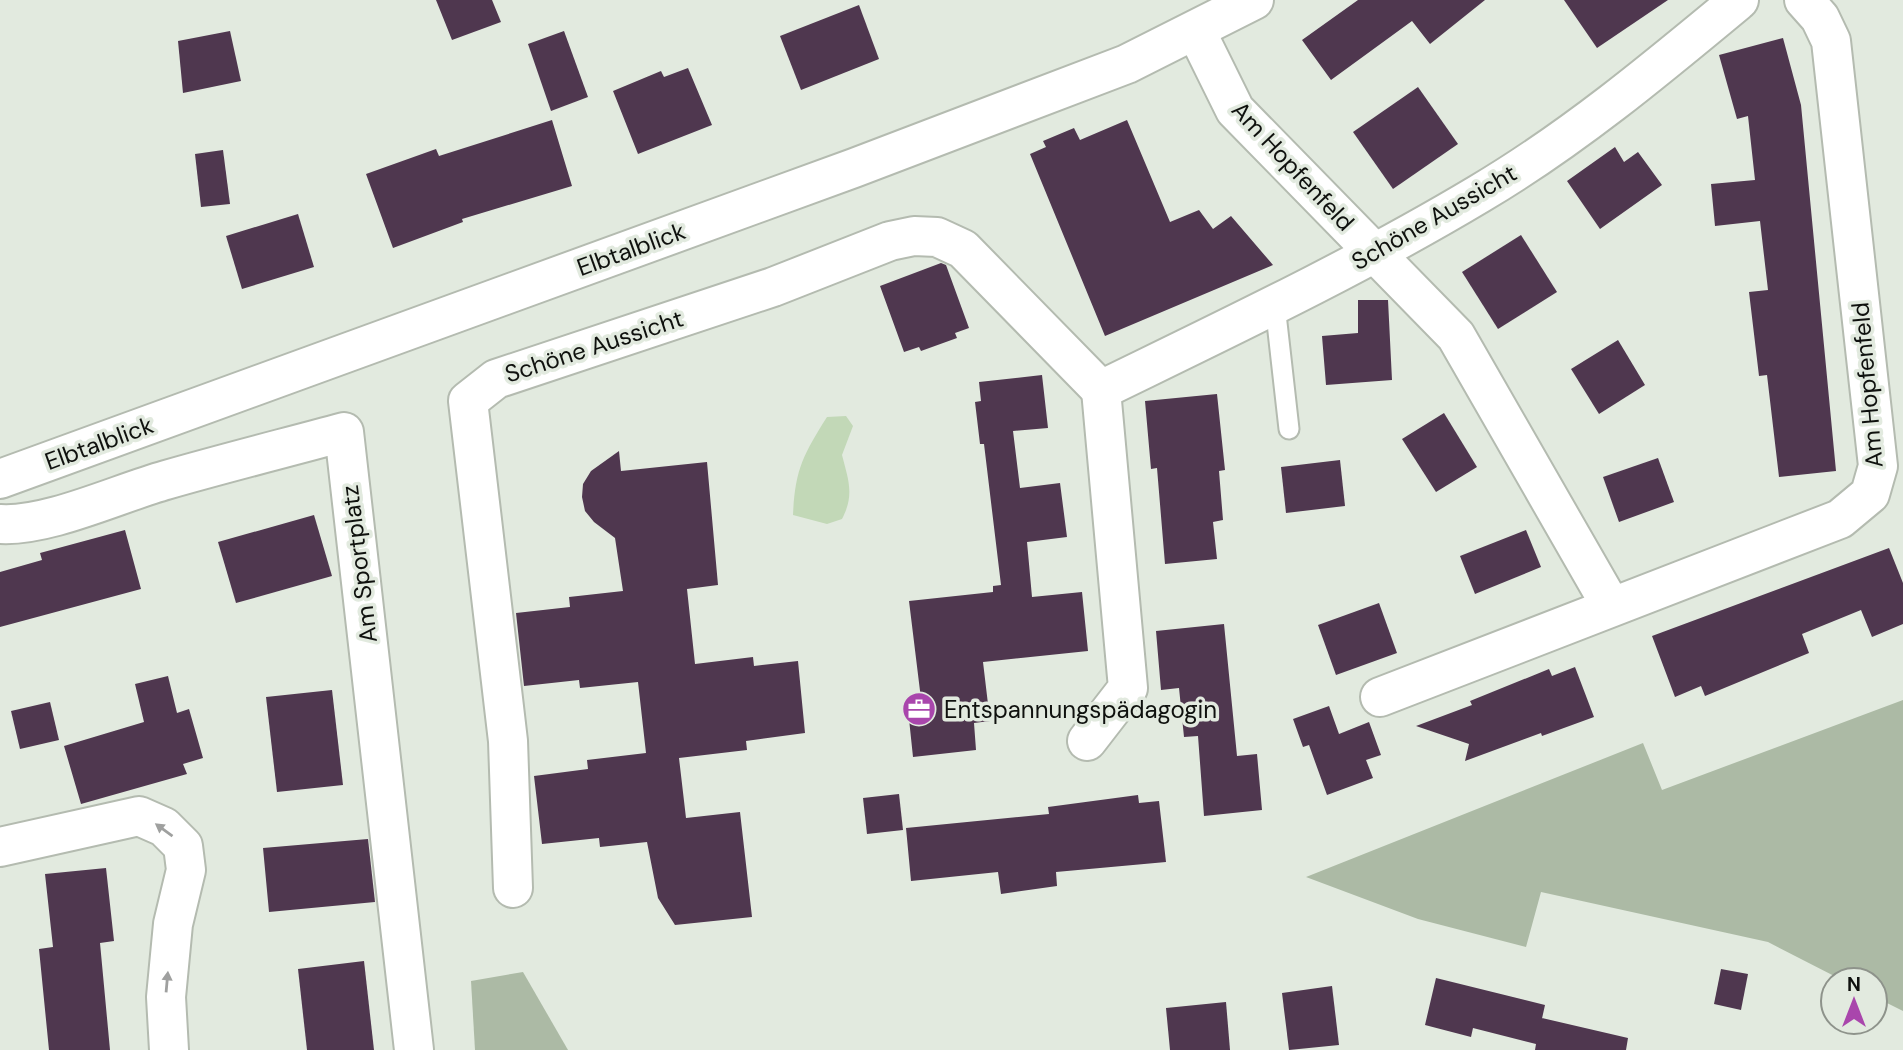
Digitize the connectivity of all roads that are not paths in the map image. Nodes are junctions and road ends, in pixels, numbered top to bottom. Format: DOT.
graph roads {
  1 [pos="1254,0"];
  2 [pos="1739,0"];
  3 [pos="1804,0"];
  4 [pos="1196,31"];
  5 [pos="1374,253"];
  6 [pos="1275,305"];
  7 [pos="1101,390"];
  8 [pos="1289,429"];
  9 [pos="0,479"];
  10 [pos="0,524"];
  11 [pos="1611,606"];
  12 [pos="1380,697"];
  13 [pos="1087,741"];
  14 [pos="0,847"];
  15 [pos="513,888"];
  16 [pos="169,1050"];
  17 [pos="414,1050"];
  1 -- 4 [label="street, Elbtalblick"];
  2 -- 5 [label="street, Schöne Aussicht"];
  3 -- 11 [label="street, Am Hopfenfeld"];
  4 -- 5 [label="street, Am Hopfenfeld"];
  4 -- 9 [label="street, Elbtalblick"];
  5 -- 6 [label="street, Schöne Aussicht"];
  5 -- 11 [label="street, Am Hopfenfeld"];
  6 -- 7 [label="street, Schöne Aussicht"];
  6 -- 8 [label="lane"];
  7 -- 13 [label="street"];
  7 -- 15 [label="street, Schöne Aussicht"];
  10 -- 17 [label="street, Am Sportplatz"];
  11 -- 12 [label="street, Am Hopfenfeld"];
  16 -- 14 [label="street, one-way"];
}
